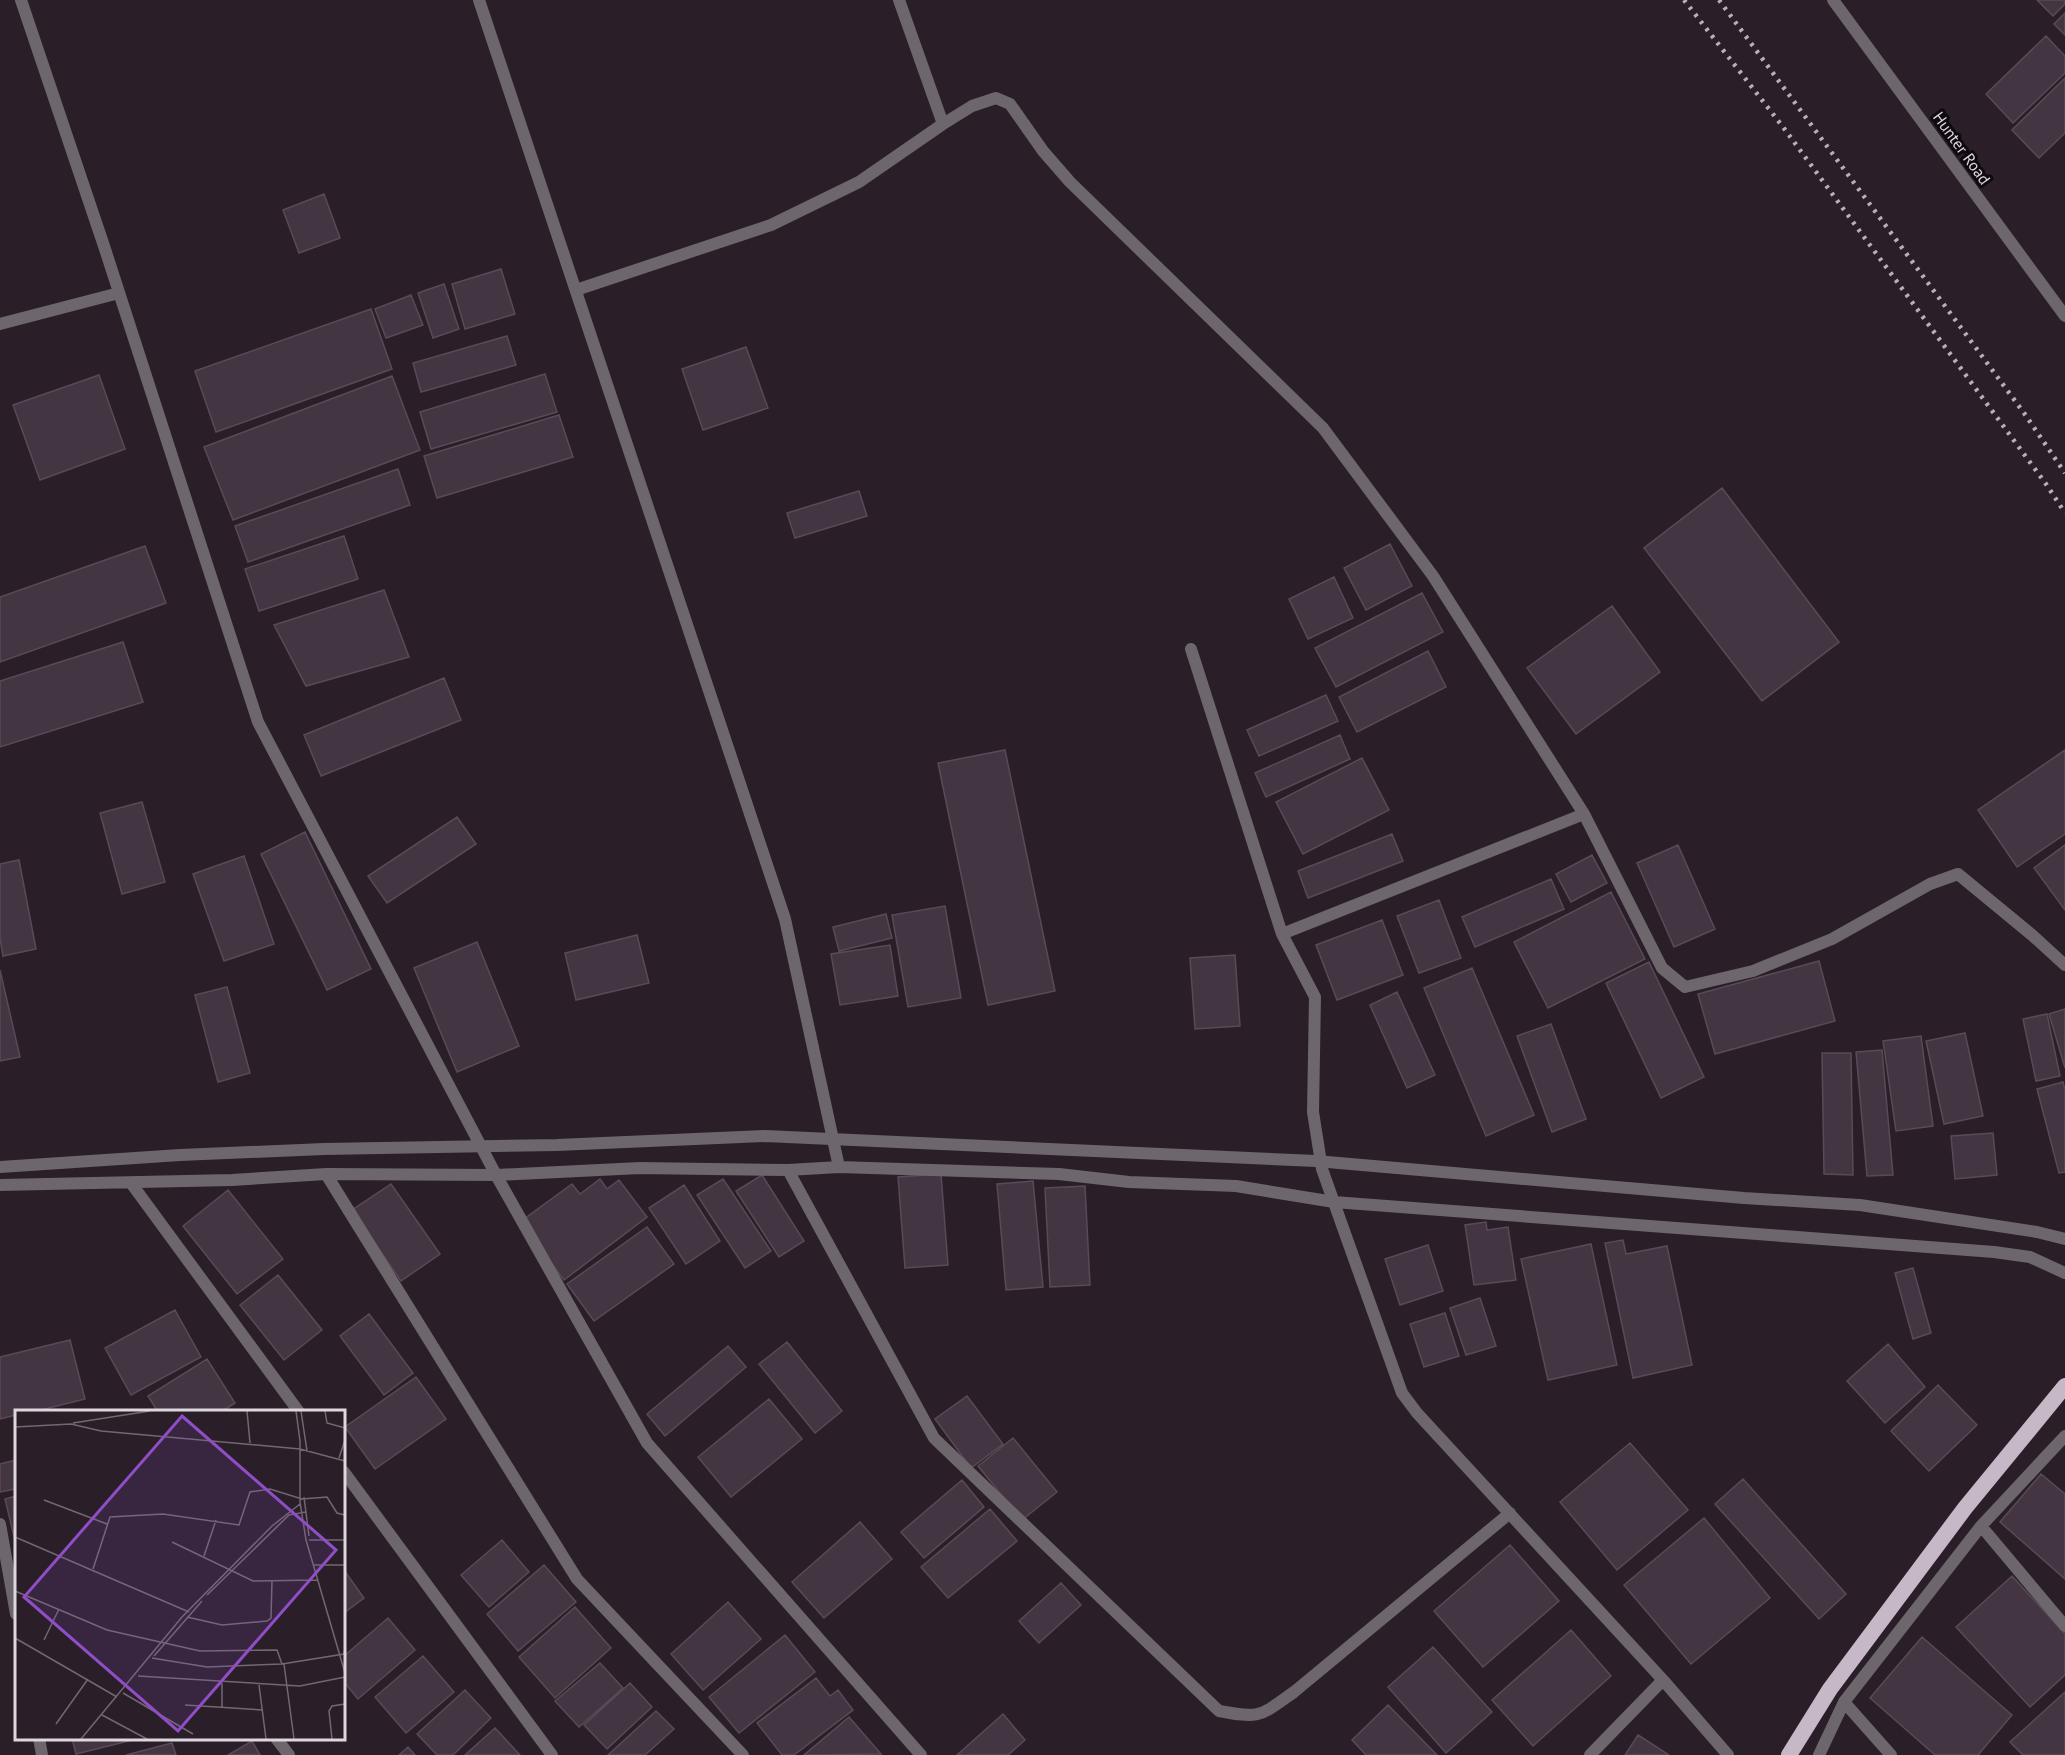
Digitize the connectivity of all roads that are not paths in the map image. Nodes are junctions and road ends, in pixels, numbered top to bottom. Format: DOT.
graph roads {
  1 [pos="21,0"];
  2 [pos="479,0"];
  3 [pos="899,0"];
  4 [pos="1833,0"];
  5 [pos="943,124"];
  6 [pos="576,290"];
  7 [pos="119,293"];
  8 [pos="2065,316"];
  9 [pos="0,324"];
  10 [pos="1191,649"];
  11 [pos="1584,814"];
  12 [pos="1282,934"];
  13 [pos="2065,965"];
  14 [pos="0,1167"];
  15 [pos="839,1167"];
  16 [pos="788,1170"];
  17 [pos="326,1174"];
  18 [pos="496,1175"];
  19 [pos="131,1183"];
  20 [pos="0,1185"];
  21 [pos="1334,1202"];
  22 [pos="2065,1239"];
  23 [pos="2065,1273"];
  24 [pos="2065,1386"];
  25 [pos="298,1410"];
  26 [pos="2065,1436"];
  27 [pos="345,1473"];
  28 [pos="1510,1514"];
  29 [pos="0,1524"];
  30 [pos="1981,1526"];
  31 [pos="15,1608"];
  32 [pos="2065,1626"];
  33 [pos="1663,1680"];
  34 [pos="1844,1702"];
  35 [pos="39,1740"];
  36 [pos="277,1740"];
  37 [pos="42,1755"];
  38 [pos="288,1755"];
  39 [pos="552,1755"];
  40 [pos="742,1755"];
  41 [pos="921,1755"];
  42 [pos="1590,1755"];
  43 [pos="1728,1755"];
  44 [pos="1789,1755"];
  45 [pos="1819,1755"];
  46 [pos="1891,1755"];
  1 -- 7 [label="street"];
  2 -- 6 [label="street"];
  3 -- 5 [label="street"];
  4 -- 8 [label="street, Hunter Road"];
  5 -- 6 [label="street"];
  5 -- 11 [label="street"];
  6 -- 15 [label="street"];
  7 -- 9 [label="street"];
  7 -- 18 [label="street"];
  10 -- 12 [label="street"];
  11 -- 12 [label="street"];
  11 -- 13 [label="street"];
  12 -- 21 [label="street"];
  14 -- 22 [label="street"];
  15 -- 16 [label="street"];
  15 -- 21 [label="street"];
  16 -- 18 [label="street"];
  16 -- 28 [label="street"];
  17 -- 18 [label="street"];
  17 -- 19 [label="street"];
  17 -- 40 [label="street"];
  18 -- 41 [label="street"];
  19 -- 20 [label="street"];
  19 -- 25 [label="street"];
  21 -- 23 [label="street"];
  21 -- 28 [label="street"];
  24 -- 44 [label="highway"];
  26 -- 30 [label="street"];
  27 -- 39 [label="street"];
  28 -- 33 [label="street"];
  29 -- 31 [label="street"];
  30 -- 32 [label="street"];
  30 -- 34 [label="street"];
  33 -- 42 [label="street"];
  33 -- 43 [label="street"];
  34 -- 45 [label="street"];
  34 -- 46 [label="street"];
  35 -- 37 [label="street"];
  36 -- 38 [label="street"];
}
